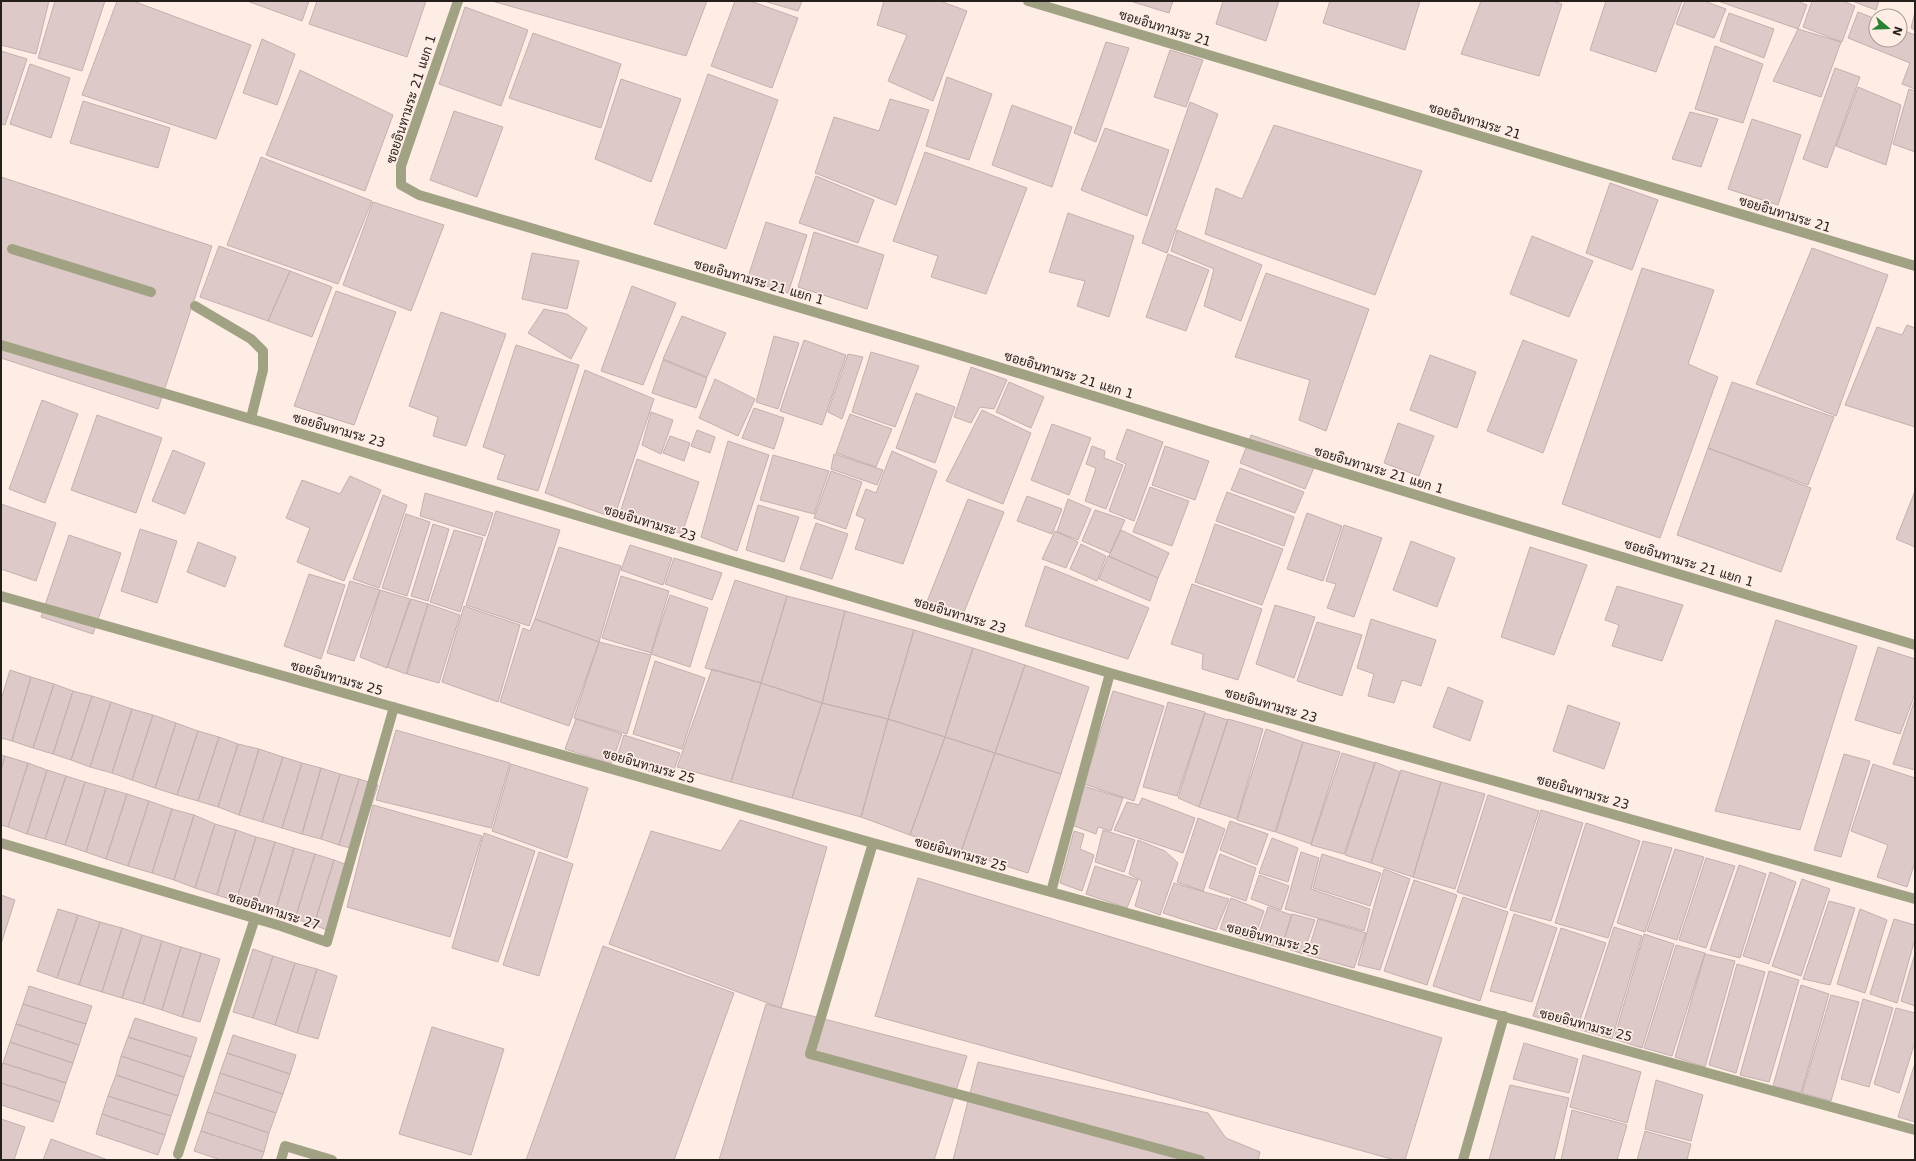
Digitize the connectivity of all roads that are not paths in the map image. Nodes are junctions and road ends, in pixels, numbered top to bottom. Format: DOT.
graph roads {
  1 [pos="458,1"];
  2 [pos="1028,1"];
  3 [pos="12,249"];
  4 [pos="1915,266"];
  5 [pos="151,292"];
  6 [pos="195,306"];
  7 [pos="1,345"];
  8 [pos="251,418"];
  9 [pos="1,596"];
  10 [pos="1915,645"];
  11 [pos="1110,673"];
  12 [pos="394,708"];
  13 [pos="1,843"];
  14 [pos="873,843"];
  15 [pos="1051,892"];
  16 [pos="1915,899"];
  17 [pos="255,918"];
  18 [pos="1504,1016"];
  19 [pos="1915,1130"];
  20 [pos="178,1154"];
  21 [pos="281,1160"];
  22 [pos="332,1160"];
  23 [pos="1200,1160"];
  24 [pos="1463,1160"];
  1 -- 10 [label="street, ซอยอินทามระ 21 แยก 1"];
  2 -- 4 [label="street, ซอยอินทามระ 21"];
  3 -- 5 [label="street"];
  6 -- 8 [label="street"];
  7 -- 8 [label="street, ซอยอินทามระ 23"];
  8 -- 11 [label="street, ซอยอินทามระ 23"];
  9 -- 12 [label="street, ซอยอินทามระ 25"];
  11 -- 15 [label="street"];
  11 -- 16 [label="street, ซอยอินทามระ 23"];
  12 -- 14 [label="street, ซอยอินทามระ 25"];
  12 -- 17 [label="street, ซอยอินทามระ 27"];
  13 -- 17 [label="street, ซอยอินทามระ 27"];
  14 -- 15 [label="street, ซอยอินทามระ 25"];
  14 -- 23 [label="street"];
  15 -- 18 [label="street, ซอยอินทามระ 25"];
  17 -- 20 [label="street"];
  18 -- 19 [label="street, ซอยอินทามระ 25"];
  18 -- 24 [label="street"];
  21 -- 22 [label="street"];
}
